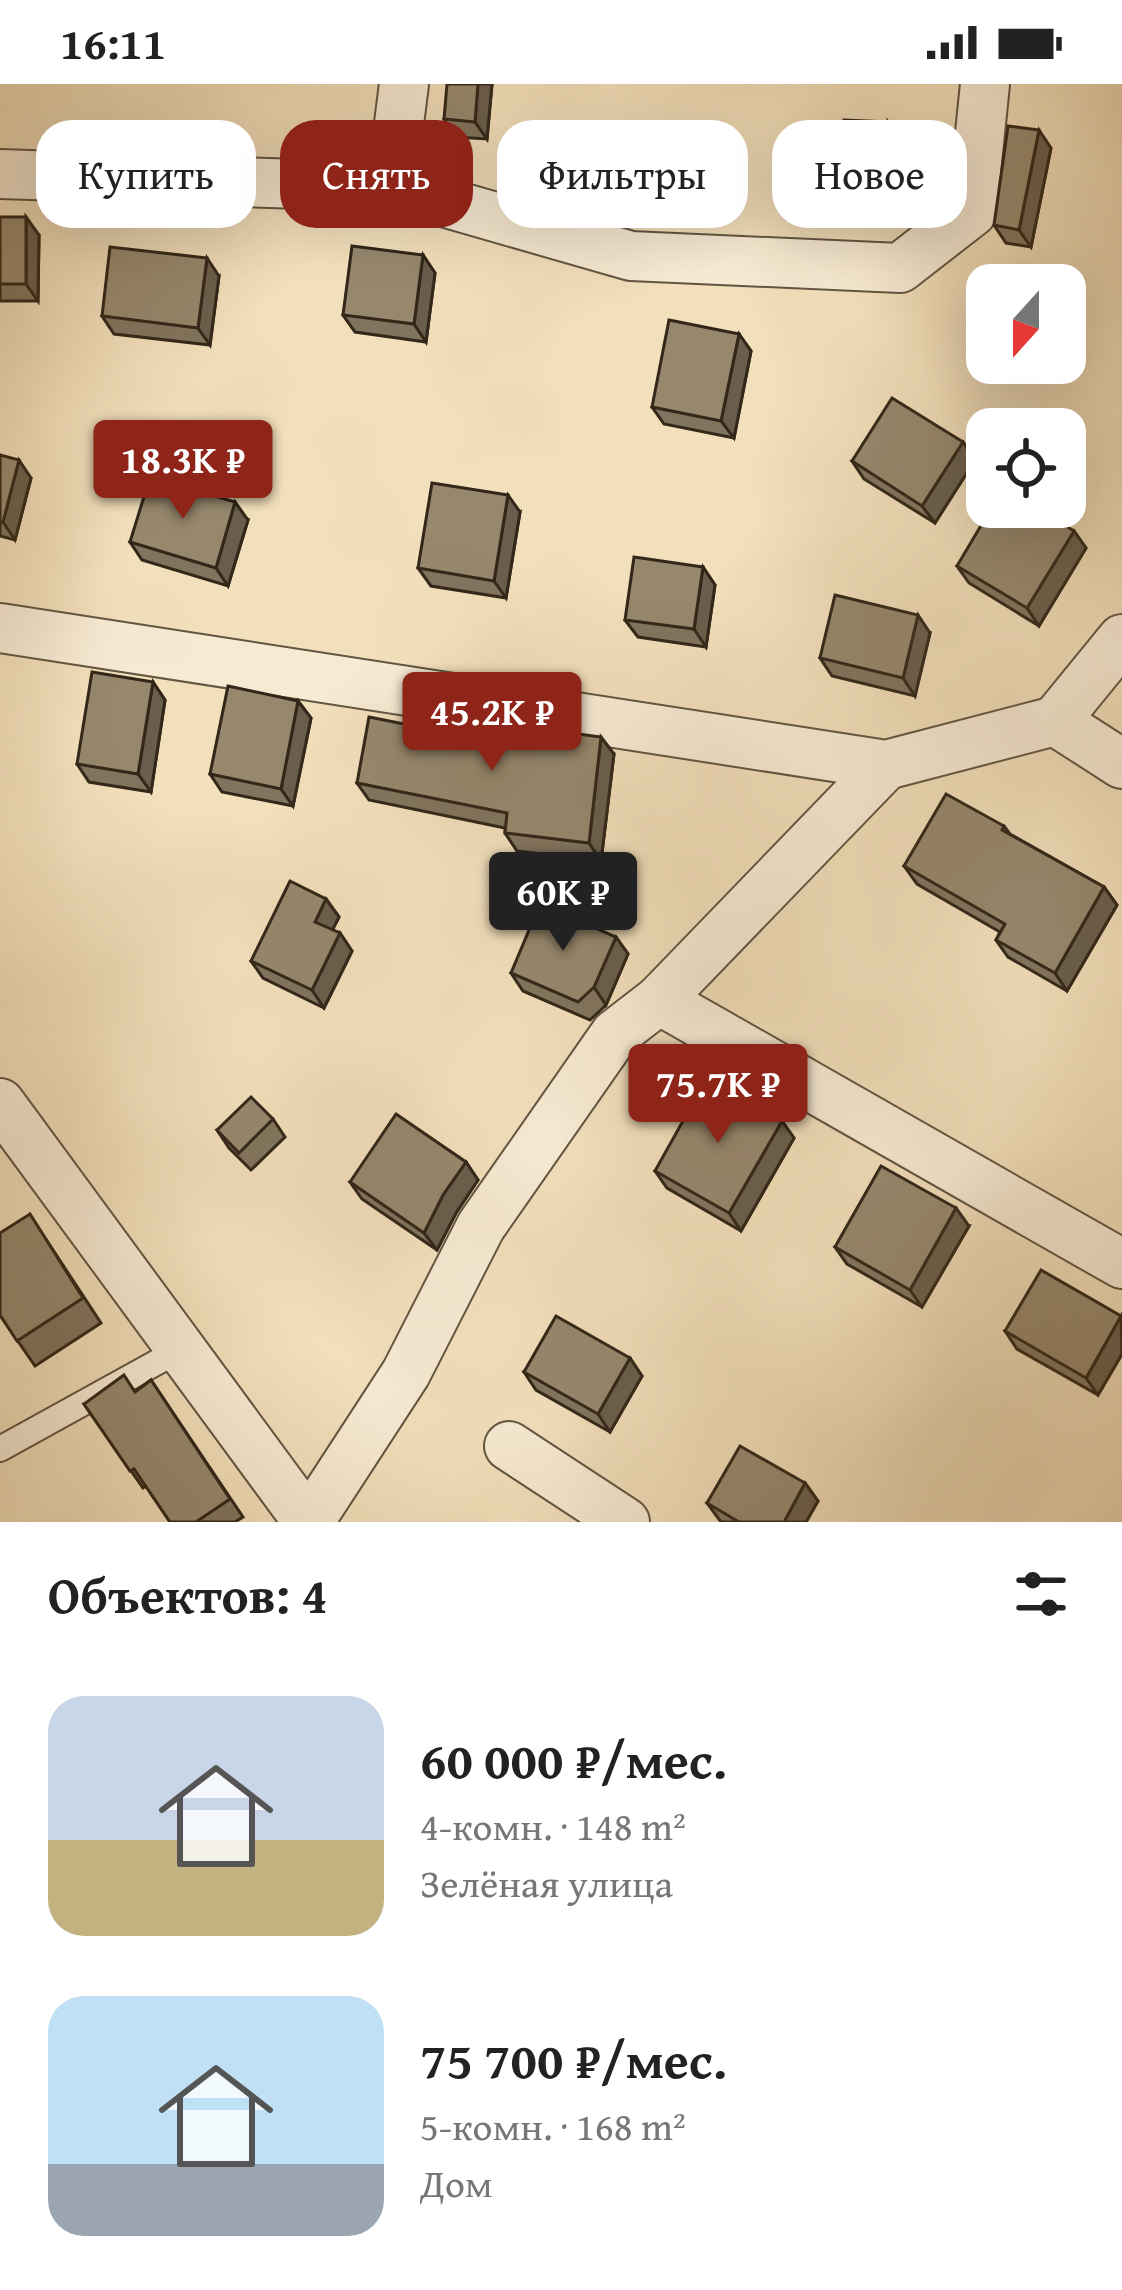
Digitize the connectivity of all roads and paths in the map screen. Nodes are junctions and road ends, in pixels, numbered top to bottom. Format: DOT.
graph roads {
  1 [pos="404,84"];
  2 [pos="985,84"];
  3 [pos="399,120"];
  4 [pos="0,174"];
  5 [pos="280,183"];
  6 [pos="473,211"];
  7 [pos="0,628"];
  8 [pos="1122,639"];
  9 [pos="1054,721"];
  10 [pos="1122,764"];
  11 [pos="886,765"];
  12 [pos="659,1000"];
  13 [pos="0,1103"];
  14 [pos="1122,1264"];
  15 [pos="181,1349"];
  16 [pos="509,1446"];
  17 [pos="0,1449"];
  18 [pos="309,1522"];
  19 [pos="625,1522"];
  1 -- 3 [label="street"];
  2 -- 6 [label="street"];
  4 -- 5 [label="street"];
  7 -- 11 [label="street"];
  8 -- 9 [label="street"];
  9 -- 10 [label="street"];
  9 -- 11 [label="street"];
  11 -- 12 [label="street"];
  12 -- 14 [label="street"];
  12 -- 18 [label="street"];
  13 -- 15 [label="street"];
  15 -- 17 [label="lane"];
  15 -- 18 [label="street"];
  16 -- 19 [label="street"];
}
